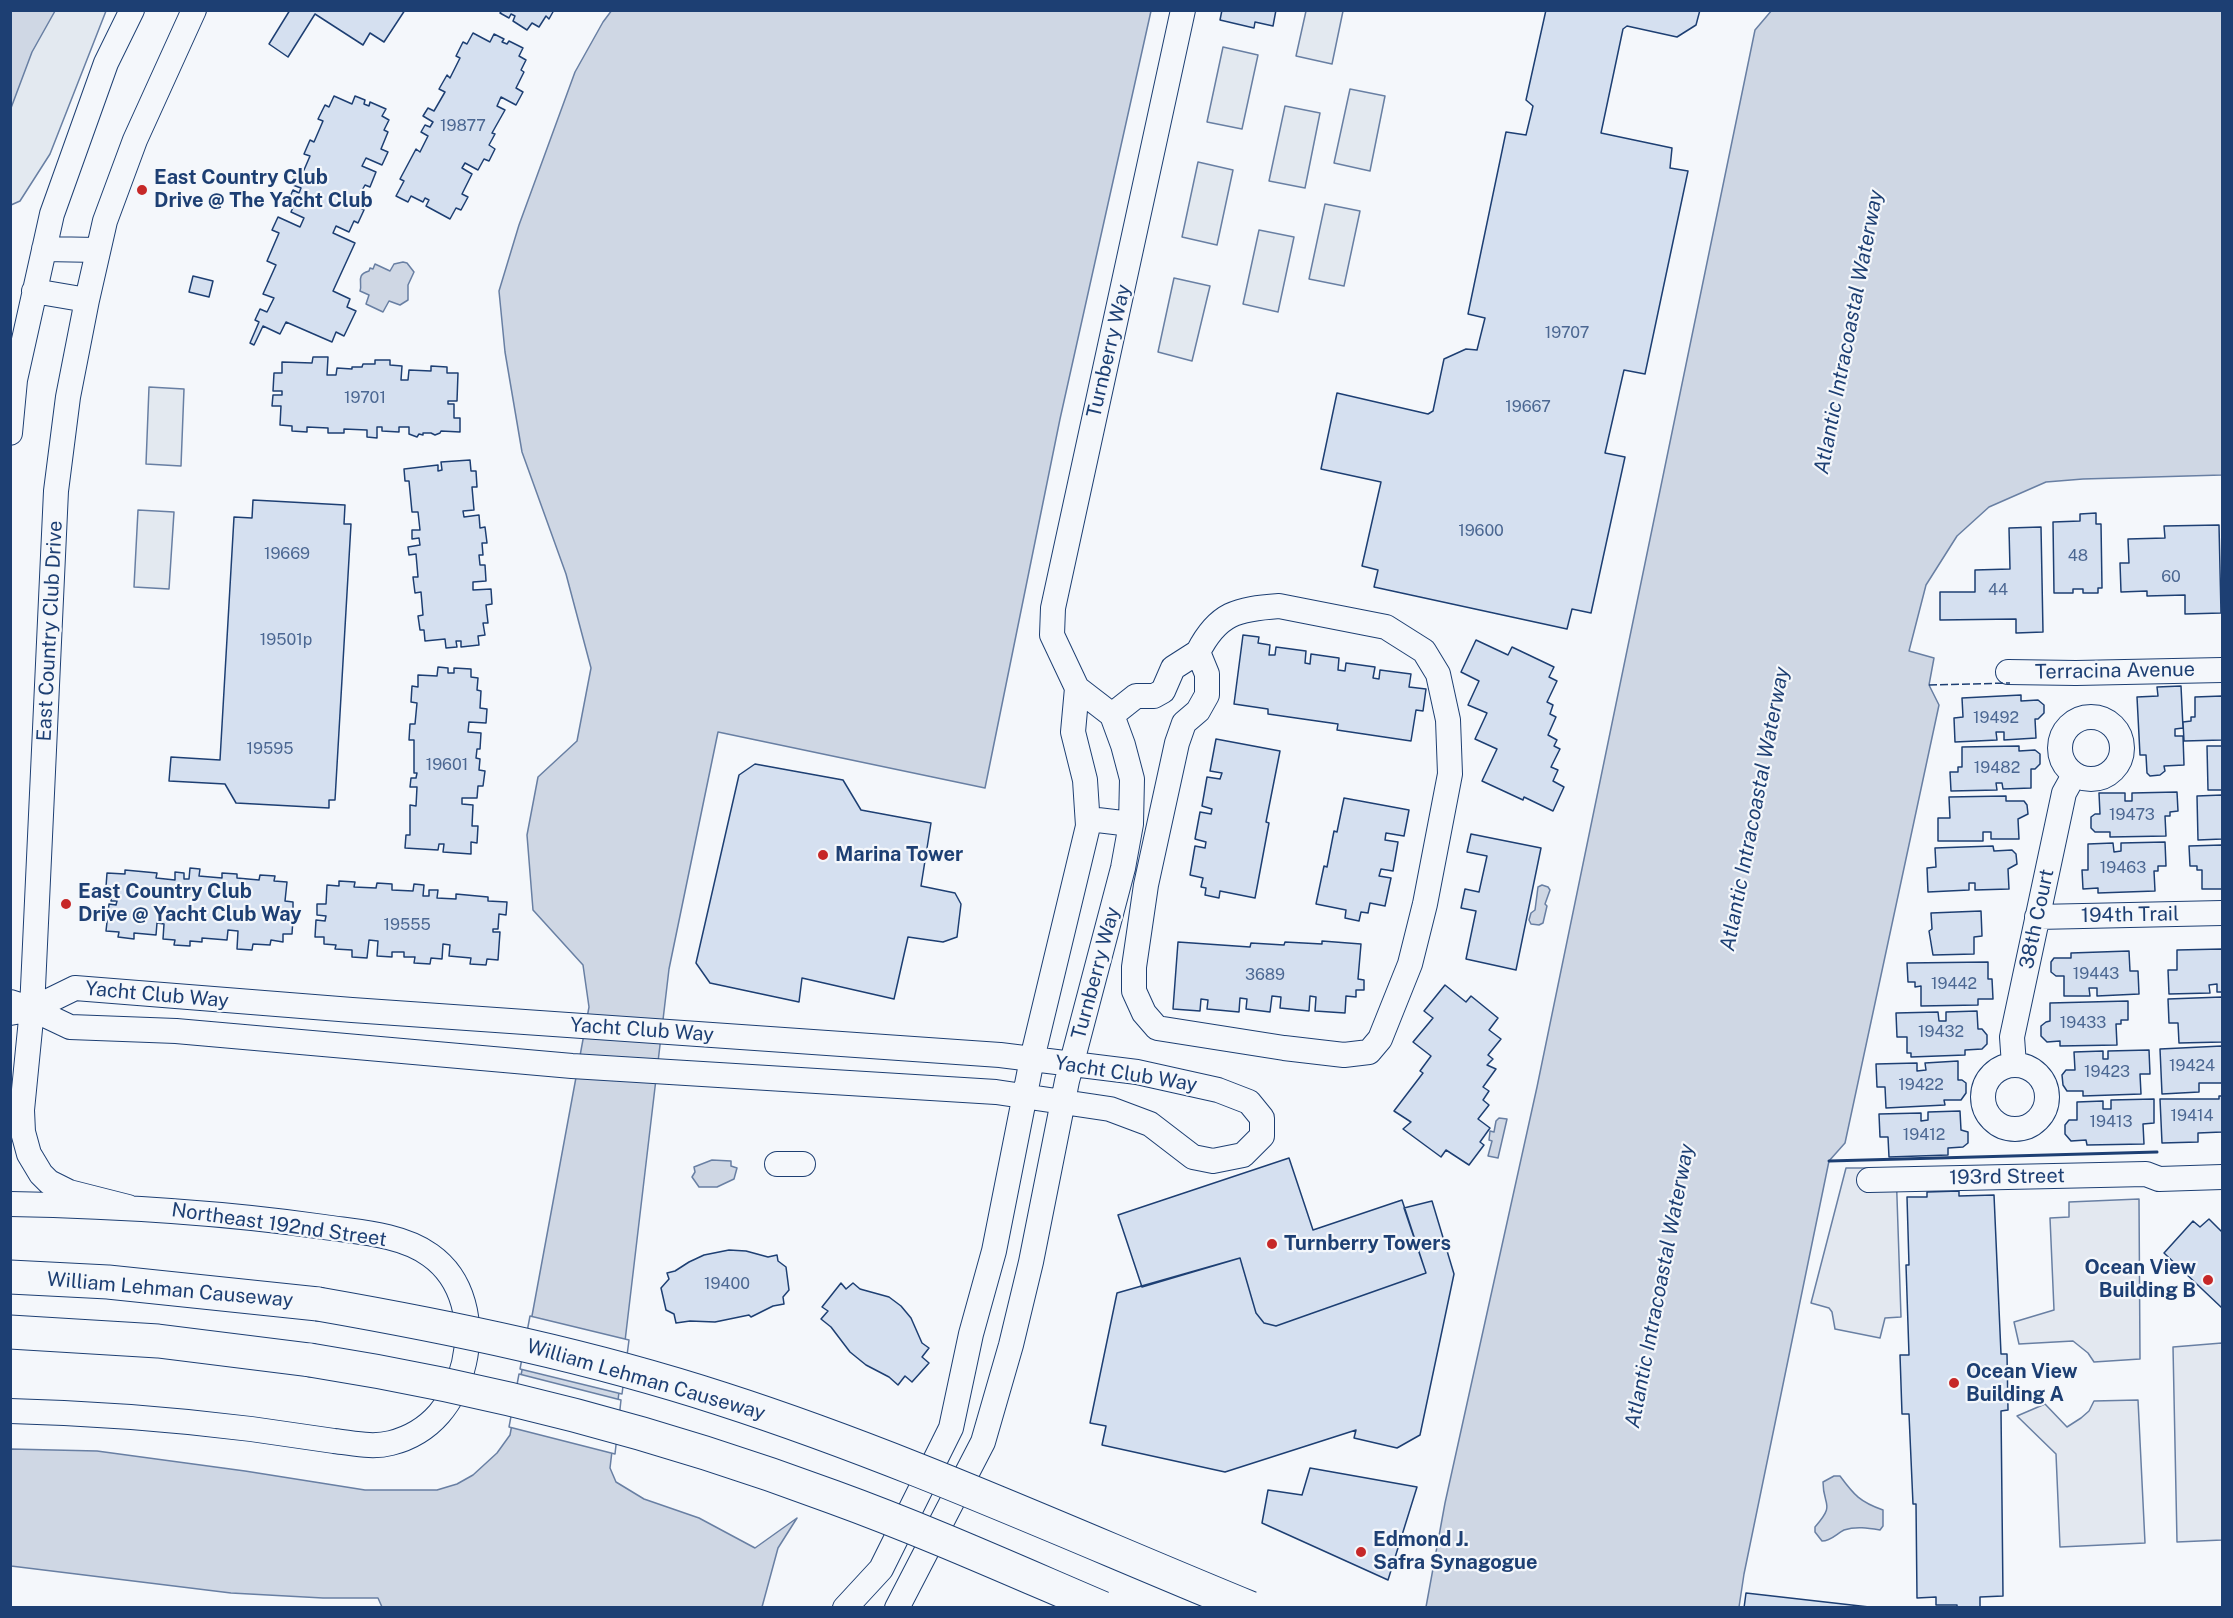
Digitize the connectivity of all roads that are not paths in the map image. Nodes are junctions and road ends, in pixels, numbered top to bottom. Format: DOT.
graph roads {
  1 [pos="132,10"];
  2 [pos="194,10"];
  3 [pos="1183,10"];
  4 [pos="44,249"];
  5 [pos="98,250"];
  6 [pos="34,291"];
  7 [pos="87,300"];
  8 [pos="10,433"];
  9 [pos="1198,652"];
  10 [pos="2223,670"];
  11 [pos="2008,672"];
  12 [pos="1077,688"];
  13 [pos="1112,716"];
  14 [pos="2074,775"];
  15 [pos="1089,819"];
  16 [pos="1131,824"];
  17 [pos="2223,913"];
  18 [pos="2037,917"];
  19 [pos="18,1008"];
  20 [pos="1032,1059"];
  21 [pos="1072,1064"];
  22 [pos="2014,1065"];
  23 [pos="1025,1096"];
  24 [pos="1063,1102"];
  25 [pos="2223,1161"];
  26 [pos="777,1164"];
  27 [pos="803,1164"];
  28 [pos="2146,1174"];
  29 [pos="2223,1177"];
  30 [pos="1869,1180"];
  31 [pos="10,1204"];
  32 [pos="128,1207"];
  33 [pos="994,1251"];
  34 [pos="1031,1262"];
  35 [pos="10,1277"];
  36 [pos="10,1332"];
  37 [pos="10,1411"];
  38 [pos="951,1428"];
  39 [pos="983,1442"];
  40 [pos="881,1569"];
  41 [pos="909,1586"];
  42 [pos="845,1608"];
  43 [pos="897,1608"];
  44 [pos="1102,1608"];
  45 [pos="1250,1608"];
  1 -- 4 [label="street"];
  2 -- 5 [label="street, East Country Club Drive"];
  3 -- 12 [label="street, Turnberry Way"];
  4 -- 5 [label="street"];
  4 -- 6 [label="street"];
  5 -- 7 [label="street, East Country Club Drive"];
  6 -- 7 [label="street"];
  6 -- 8 [label="street"];
  7 -- 19 [label="street, East Country Club Drive"];
  9 -- 9 [label="street"];
  9 -- 13 [label="street"];
  10 -- 11 [label="street, Terracina Avenue"];
  12 -- 13 [label="street, Turnberry Way"];
  12 -- 15 [label="street, Turnberry Way"];
  13 -- 16 [label="street, Turnberry Way"];
  14 -- 18 [label="street, 38th Court"];
  15 -- 16 [label="street"];
  15 -- 20 [label="street, Turnberry Way"];
  16 -- 21 [label="street, Turnberry Way"];
  17 -- 18 [label="street, 194th Trail"];
  18 -- 22 [label="street, 38th Court"];
  19 -- 20 [label="street, Yacht Club Way"];
  19 -- 23 [label="street, Yacht Club Way"];
  19 -- 32 [label="street, East Country Club Drive"];
  20 -- 21 [label="street, Yacht Club Way"];
  20 -- 23 [label="street, Turnberry Way"];
  21 -- 24 [label="street, Turnberry Way"];
  21 -- 24 [label="street, Yacht Club Way"];
  23 -- 24 [label="street, Yacht Club Way"];
  23 -- 33 [label="street, Turnberry Way"];
  24 -- 34 [label="street, Turnberry Way"];
  25 -- 28 [label="street, 193rd Street"];
  26 -- 27 [label="street"];
  28 -- 29 [label="street, 193rd Street"];
  28 -- 30 [label="street, 193rd Street"];
  31 -- 32 [label="street, Northeast 192nd Street"];
  32 -- 37 [label="street, Northeast 192nd Street"];
  33 -- 34 [label="street"];
  33 -- 38 [label="street, Turnberry Way"];
  34 -- 39 [label="street, Turnberry Way"];
  35 -- 45 [label="highway, William Lehman Causeway, bridge"];
  36 -- 44 [label="highway, bridge"];
  38 -- 39 [label="street"];
  38 -- 40 [label="street, Turnberry Way"];
  39 -- 41 [label="street, Turnberry Way"];
  40 -- 41 [label="street"];
  40 -- 42 [label="street, Turnberry Way"];
  41 -- 43 [label="street, Turnberry Way"];
}
